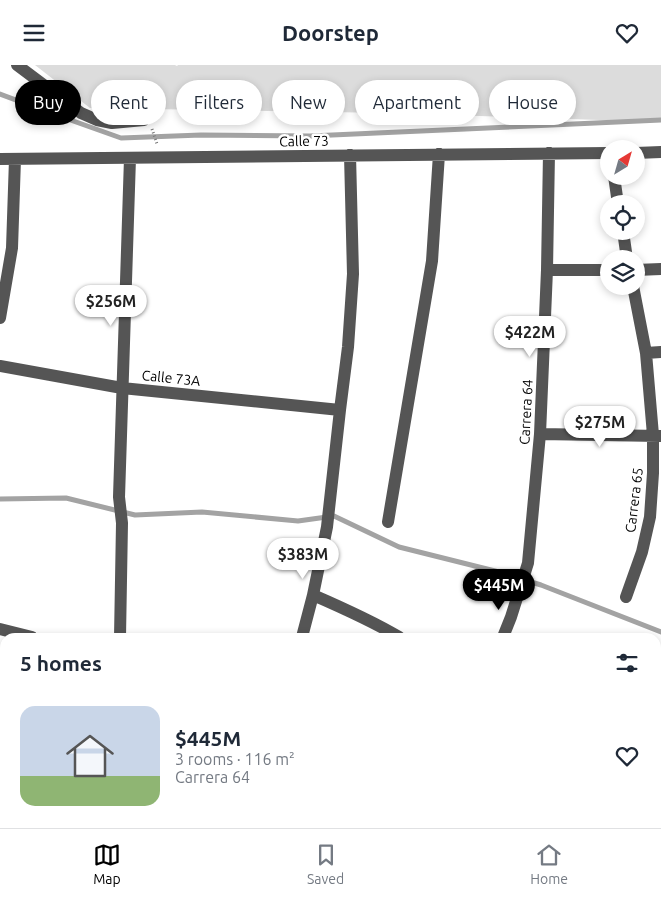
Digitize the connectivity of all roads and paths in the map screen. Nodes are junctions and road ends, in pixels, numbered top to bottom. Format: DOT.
graph roads {
  1 [pos="17,65"];
  2 [pos="91,118"];
  3 [pos="148,125"];
  4 [pos="158,148"];
  5 [pos="661,152"];
  6 [pos="549,153"];
  7 [pos="600,153"];
  8 [pos="645,153"];
  9 [pos="439,154"];
  10 [pos="350,155"];
  11 [pos="130,158"];
  12 [pos="0,159"];
  13 [pos="15,159"];
  14 [pos="661,269"];
  15 [pos="547,270"];
  16 [pos="645,270"];
  17 [pos="600,271"];
  18 [pos="635,295"];
  19 [pos="0,318"];
  20 [pos="661,352"];
  21 [pos="646,353"];
  22 [pos="0,366"];
  23 [pos="122,388"];
  24 [pos="340,410"];
  25 [pos="540,434"];
  26 [pos="657,435"];
  27 [pos="388,522"];
  28 [pos="314,595"];
  29 [pos="626,597"];
  30 [pos="0,629"];
  31 [pos="16,633"];
  32 [pos="120,633"];
  33 [pos="303,633"];
  34 [pos="392,633"];
  35 [pos="505,633"];
  1 -- 2 [label="street"];
  3 -- 4 [label="path"];
  5 -- 8 [label="street"];
  6 -- 7 [label="street, Calle 73"];
  6 -- 9 [label="street, Calle 73"];
  6 -- 15 [label="street, Carrera 64"];
  9 -- 10 [label="street, Calle 73"];
  9 -- 27 [label="street"];
  10 -- 11 [label="street, Calle 73"];
  10 -- 24 [label="street"];
  11 -- 13 [label="street, Calle 73"];
  11 -- 23 [label="street"];
  12 -- 13 [label="street, Calle 73"];
  13 -- 19 [label="street"];
  14 -- 16 [label="street"];
  15 -- 17 [label="street"];
  15 -- 25 [label="street, Carrera 64"];
  18 -- 21 [label="street, Carrera 65"];
  20 -- 21 [label="street"];
  21 -- 26 [label="street, Carrera 65"];
  22 -- 23 [label="street, Calle 73A"];
  23 -- 24 [label="street, Calle 73A"];
  23 -- 32 [label="street"];
  24 -- 28 [label="street"];
  25 -- 26 [label="street"];
  25 -- 35 [label="street, Carrera 64"];
  26 -- 29 [label="street, Carrera 65"];
  28 -- 33 [label="street"];
  28 -- 34 [label="street"];
  30 -- 31 [label="street"];
}
